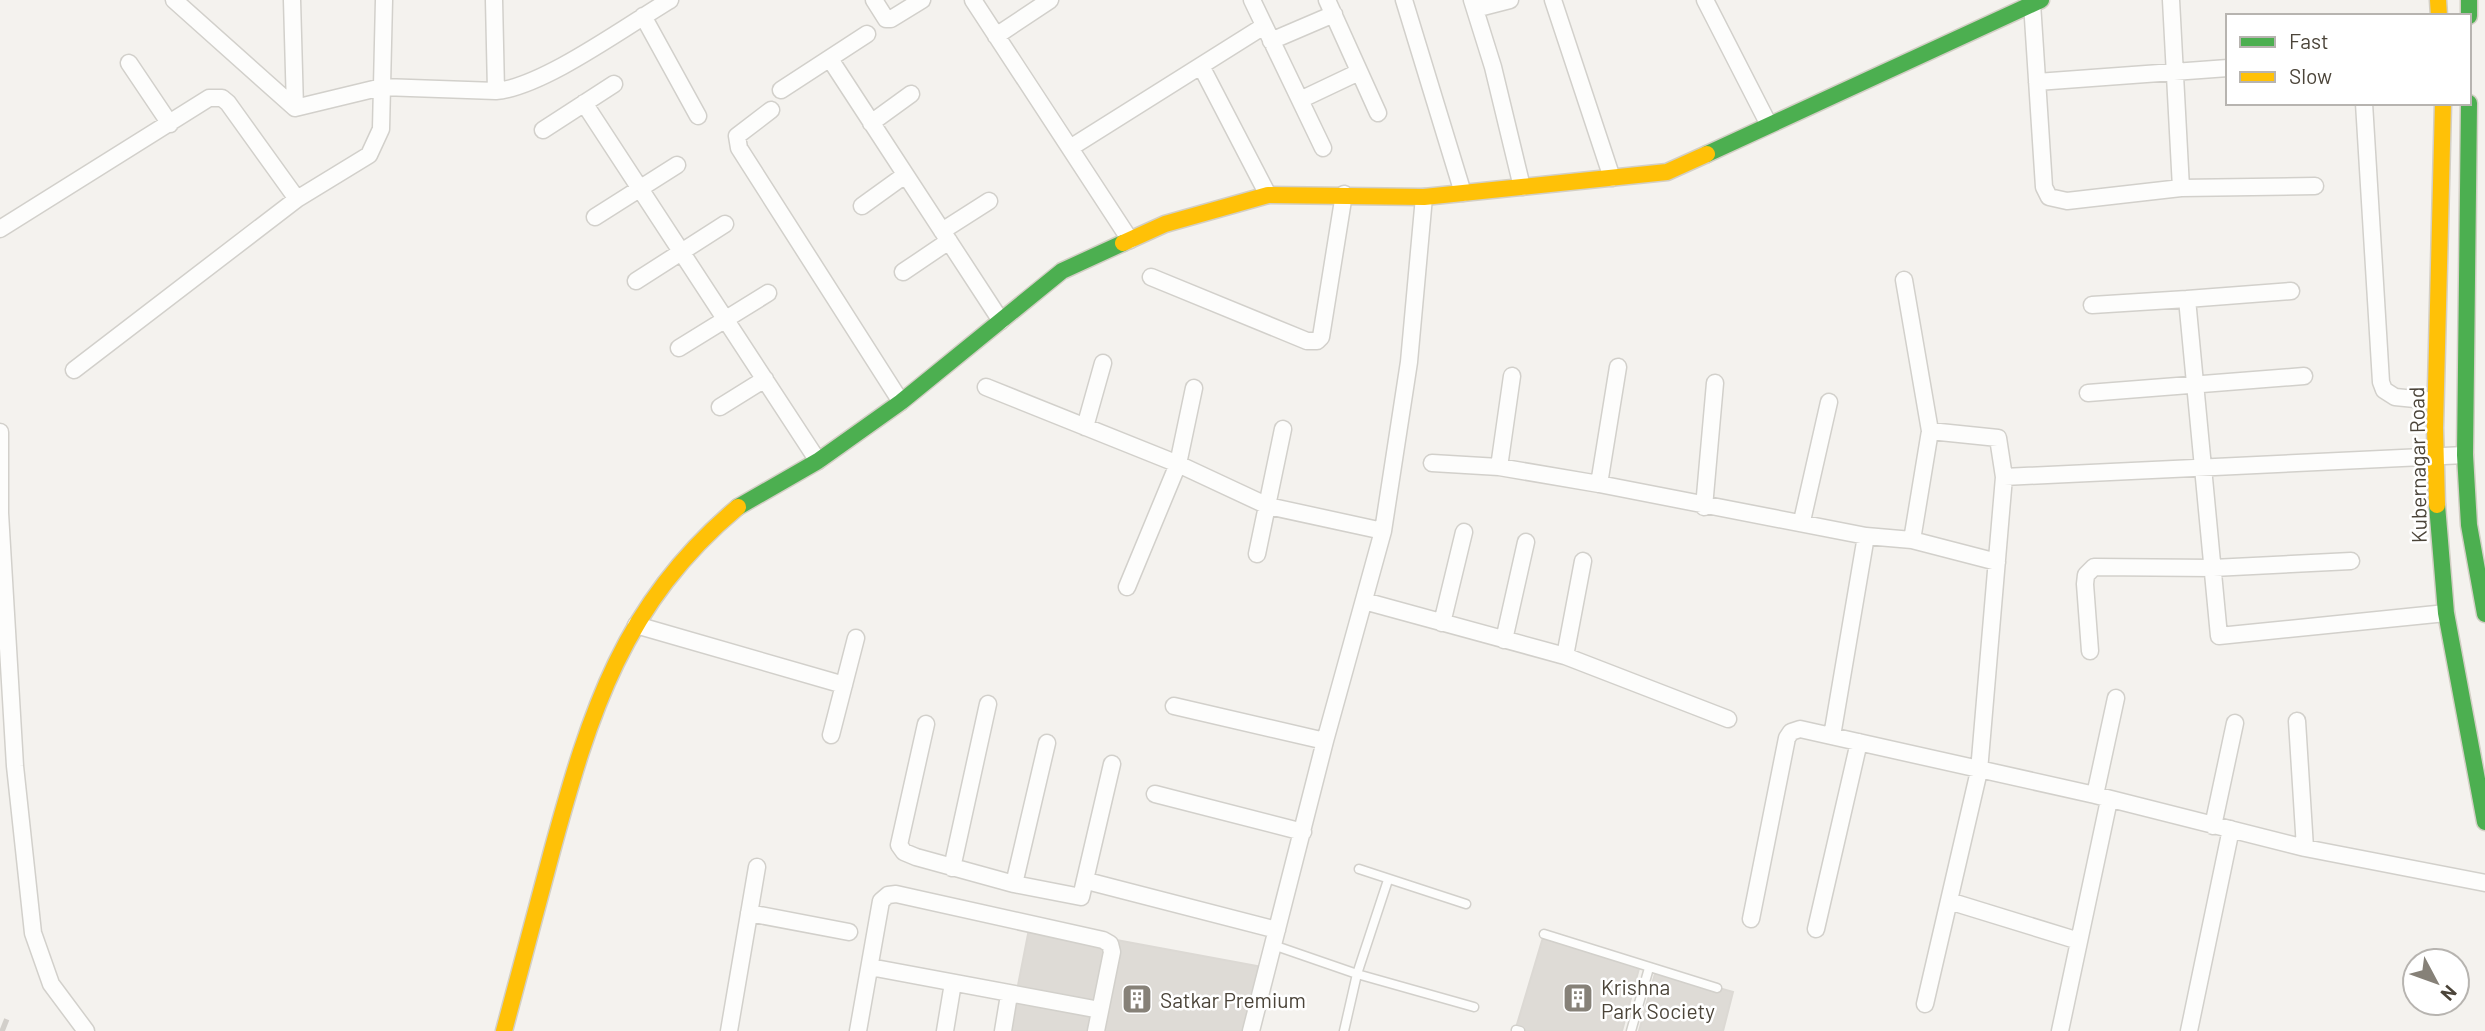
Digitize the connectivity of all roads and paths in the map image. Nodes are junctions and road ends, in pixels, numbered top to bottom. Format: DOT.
graph roads {
  1 [pos="174,0"];
  2 [pos="292,0"];
  3 [pos="384,0"];
  4 [pos="494,0"];
  5 [pos="670,0"];
  6 [pos="874,0"];
  7 [pos="922,0"];
  8 [pos="972,0"];
  9 [pos="1050,0"];
  10 [pos="1252,0"];
  11 [pos="1404,0"];
  12 [pos="1510,0"];
  13 [pos="1553,0"];
  14 [pos="1705,0"];
  15 [pos="2171,0"];
  16 [pos="2037,1"];
  17 [pos="1473,5"];
  18 [pos="2010,6"];
  19 [pos="1331,7"];
  20 [pos="643,16"];
  21 [pos="1264,26"];
  22 [pos="867,34"];
  23 [pos="996,36"];
  24 [pos="1271,41"];
  25 [pos="830,59"];
  26 [pos="129,63"];
  27 [pos="1201,66"];
  28 [pos="2226,68"];
  29 [pos="1359,72"];
  30 [pos="2175,72"];
  31 [pos="2037,82"];
  32 [pos="614,84"];
  33 [pos="382,87"];
  34 [pos="781,90"];
  35 [pos="496,91"];
  36 [pos="911,94"];
  37 [pos="1300,100"];
  38 [pos="584,103"];
  39 [pos="2364,105"];
  40 [pos="2443,105"];
  41 [pos="2469,105"];
  42 [pos="295,108"];
  43 [pos="771,110"];
  44 [pos="1378,113"];
  45 [pos="698,116"];
  46 [pos="871,123"];
  47 [pos="170,124"];
  48 [pos="1769,125"];
  49 [pos="543,130"];
  50 [pos="1070,148"];
  51 [pos="1323,148"];
  52 [pos="677,165"];
  53 [pos="905,175"];
  54 [pos="1612,177"];
  55 [pos="2315,186"];
  56 [pos="1522,187"];
  57 [pos="640,188"];
  58 [pos="2180,188"];
  59 [pos="1463,193"];
  60 [pos="1344,194"];
  61 [pos="1268,195"];
  62 [pos="1424,197"];
  63 [pos="298,199"];
  64 [pos="989,201"];
  65 [pos="862,206"];
  66 [pos="595,217"];
  67 [pos="725,224"];
  68 [pos="0,229"];
  69 [pos="945,236"];
  70 [pos="1130,240"];
  71 [pos="681,252"];
  72 [pos="903,272"];
  73 [pos="1151,277"];
  74 [pos="1904,280"];
  75 [pos="636,281"];
  76 [pos="2291,291"];
  77 [pos="768,293"];
  78 [pos="2188,299"];
  79 [pos="2092,305"];
  80 [pos="725,319"];
  81 [pos="1001,321"];
  82 [pos="679,348"];
  83 [pos="1103,363"];
  84 [pos="1618,367"];
  85 [pos="74,370"];
  86 [pos="1512,376"];
  87 [pos="2304,376"];
  88 [pos="765,380"];
  89 [pos="1714,383"];
  90 [pos="2196,386"];
  91 [pos="986,387"];
  92 [pos="1194,388"];
  93 [pos="2088,393"];
  94 [pos="2435,401"];
  95 [pos="901,402"];
  96 [pos="1829,402"];
  97 [pos="720,407"];
  98 [pos="1085,426"];
  99 [pos="1283,429"];
  100 [pos="1930,430"];
  101 [pos="0,432"];
  102 [pos="2465,455"];
  103 [pos="2435,457"];
  104 [pos="818,461"];
  105 [pos="1432,463"];
  106 [pos="1178,464"];
  107 [pos="1499,467"];
  108 [pos="2204,467"];
  109 [pos="2004,477"];
  110 [pos="1599,484"];
  111 [pos="1268,506"];
  112 [pos="1704,507"];
  113 [pos="1802,522"];
  114 [pos="1383,531"];
  115 [pos="1464,532"];
  116 [pos="1866,536"];
  117 [pos="1912,540"];
  118 [pos="1526,542"];
  119 [pos="1257,554"];
  120 [pos="1583,561"];
  121 [pos="2351,561"];
  122 [pos="1997,562"];
  123 [pos="2213,568"];
  124 [pos="1127,587"];
  125 [pos="1364,601"];
  126 [pos="2446,613"];
  127 [pos="2485,614"];
  128 [pos="1442,623"];
  129 [pos="636,625"];
  130 [pos="856,638"];
  131 [pos="1504,639"];
  132 [pos="2090,651"];
  133 [pos="1565,656"];
  134 [pos="844,685"];
  135 [pos="2116,698"];
  136 [pos="988,704"];
  137 [pos="1174,706"];
  138 [pos="1728,719"];
  139 [pos="2297,720"];
  140 [pos="2235,723"];
  141 [pos="926,724"];
  142 [pos="831,735"];
  143 [pos="1832,736"];
  144 [pos="1325,741"];
  145 [pos="1859,742"];
  146 [pos="1047,743"];
  147 [pos="1112,764"];
  148 [pos="1979,771"];
  149 [pos="1155,794"];
  150 [pos="2102,797"];
  151 [pos="2485,821"];
  152 [pos="2213,826"];
  153 [pos="2231,829"];
  154 [pos="1303,832"];
  155 [pos="2305,848"];
  156 [pos="757,867"];
  157 [pos="952,868"];
  158 [pos="1359,869"];
  159 [pos="1388,880"];
  160 [pos="1087,881"];
  161 [pos="2485,883"];
  162 [pos="1014,884"];
  163 [pos="1949,901"];
  164 [pos="1466,904"];
  165 [pos="749,913"];
  166 [pos="1751,919"];
  167 [pos="1816,929"];
  168 [pos="849,932"];
  169 [pos="1544,934"];
  170 [pos="1275,937"];
  171 [pos="2079,941"];
  172 [pos="870,967"];
  173 [pos="1648,968"];
  174 [pos="1357,974"];
  175 [pos="953,983"];
  176 [pos="1717,988"];
  177 [pos="1009,995"];
  178 [pos="1925,1004"];
  179 [pos="1474,1007"];
  180 [pos="1100,1010"];
  181 [pos="86,1031"];
  182 [pos="504,1031"];
  183 [pos="729,1031"];
  184 [pos="858,1031"];
  185 [pos="945,1031"];
  186 [pos="1003,1031"];
  187 [pos="1096,1031"];
  188 [pos="1251,1031"];
  189 [pos="1344,1031"];
  190 [pos="1631,1031"];
  191 [pos="2060,1031"];
  192 [pos="2189,1031"];
  1 -- 42 [label="street"];
  2 -- 42 [label="street"];
  3 -- 33 [label="street"];
  4 -- 35 [label="street"];
  5 -- 20 [label="street"];
  6 -- 7 [label="street"];
  8 -- 23 [label="street"];
  9 -- 23 [label="street"];
  10 -- 21 [label="street"];
  11 -- 59 [label="street"];
  12 -- 17 [label="street"];
  13 -- 54 [label="street"];
  14 -- 48 [label="street"];
  15 -- 30 [label="street"];
  16 -- 18 [label="street"];
  16 -- 31 [label="street"];
  17 -- 56 [label="street"];
  18 -- 48 [label="street"];
  19 -- 24 [label="street"];
  19 -- 29 [label="street"];
  20 -- 35 [label="street"];
  20 -- 45 [label="street"];
  21 -- 24 [label="street"];
  21 -- 27 [label="street"];
  22 -- 25 [label="street"];
  23 -- 50 [label="street"];
  24 -- 37 [label="street"];
  25 -- 34 [label="street"];
  25 -- 46 [label="street"];
  26 -- 47 [label="street"];
  27 -- 50 [label="street"];
  27 -- 61 [label="street"];
  28 -- 30 [label="street"];
  29 -- 37 [label="street"];
  29 -- 44 [label="street"];
  30 -- 31 [label="street"];
  30 -- 58 [label="street"];
  31 -- 58 [label="street"];
  32 -- 38 [label="street"];
  33 -- 35 [label="street"];
  33 -- 42 [label="street"];
  33 -- 63 [label="street"];
  36 -- 46 [label="street"];
  37 -- 51 [label="street"];
  38 -- 49 [label="street"];
  38 -- 57 [label="street"];
  39 -- 94 [label="street"];
  40 -- 94 [label="street, Kubernagar Road"];
  41 -- 102 [label="street"];
  43 -- 95 [label="street"];
  46 -- 53 [label="street"];
  47 -- 63 [label="street"];
  47 -- 68 [label="street"];
  48 -- 54 [label="street"];
  50 -- 70 [label="street"];
  52 -- 57 [label="street"];
  53 -- 65 [label="street"];
  53 -- 69 [label="street"];
  54 -- 56 [label="street"];
  55 -- 58 [label="street"];
  56 -- 59 [label="street"];
  57 -- 66 [label="street"];
  57 -- 71 [label="street"];
  59 -- 62 [label="street"];
  60 -- 61 [label="street"];
  60 -- 62 [label="street"];
  60 -- 73 [label="street"];
  61 -- 70 [label="street"];
  62 -- 114 [label="street"];
  63 -- 85 [label="street"];
  64 -- 69 [label="street"];
  67 -- 71 [label="street"];
  69 -- 72 [label="street"];
  69 -- 81 [label="street"];
  70 -- 81 [label="street"];
  71 -- 75 [label="street"];
  71 -- 80 [label="street"];
  74 -- 100 [label="street"];
  76 -- 78 [label="street"];
  77 -- 80 [label="street"];
  78 -- 79 [label="street"];
  78 -- 90 [label="street"];
  80 -- 82 [label="street"];
  80 -- 88 [label="street"];
  81 -- 95 [label="street"];
  83 -- 98 [label="street"];
  84 -- 110 [label="street"];
  86 -- 107 [label="street"];
  87 -- 90 [label="street"];
  88 -- 97 [label="street"];
  88 -- 104 [label="street"];
  89 -- 112 [label="street"];
  90 -- 93 [label="street"];
  90 -- 108 [label="street"];
  91 -- 98 [label="street"];
  92 -- 106 [label="street"];
  94 -- 103 [label="street, Kubernagar Road"];
  95 -- 104 [label="street"];
  96 -- 113 [label="street"];
  98 -- 106 [label="street"];
  99 -- 111 [label="street"];
  100 -- 109 [label="street"];
  100 -- 117 [label="street"];
  101 -- 181 [label="street"];
  102 -- 103 [label="street"];
  102 -- 127 [label="street"];
  103 -- 108 [label="street"];
  103 -- 126 [label="street, Kubernagar Road"];
  104 -- 129 [label="street"];
  105 -- 107 [label="street"];
  106 -- 111 [label="street"];
  106 -- 124 [label="street"];
  107 -- 110 [label="street"];
  108 -- 109 [label="street"];
  108 -- 123 [label="street"];
  109 -- 122 [label="street"];
  110 -- 112 [label="street"];
  111 -- 114 [label="street"];
  111 -- 119 [label="street"];
  112 -- 113 [label="street"];
  113 -- 116 [label="street"];
  114 -- 125 [label="street"];
  115 -- 128 [label="street"];
  116 -- 117 [label="street"];
  116 -- 143 [label="street"];
  117 -- 122 [label="street"];
  118 -- 131 [label="street"];
  120 -- 133 [label="street"];
  121 -- 123 [label="street"];
  122 -- 148 [label="street"];
  123 -- 126 [label="street"];
  123 -- 132 [label="street"];
  125 -- 128 [label="street"];
  125 -- 144 [label="street"];
  126 -- 151 [label="street, Kubernagar Road"];
  128 -- 131 [label="street"];
  129 -- 134 [label="street"];
  129 -- 182 [label="street"];
  130 -- 134 [label="street"];
  131 -- 133 [label="street"];
  133 -- 138 [label="street"];
  134 -- 142 [label="street"];
  135 -- 150 [label="street"];
  136 -- 157 [label="street"];
  137 -- 144 [label="street"];
  139 -- 155 [label="street"];
  140 -- 152 [label="street"];
  141 -- 157 [label="street"];
  143 -- 145 [label="street"];
  143 -- 166 [label="street"];
  144 -- 154 [label="street"];
  145 -- 148 [label="street"];
  145 -- 167 [label="street"];
  146 -- 162 [label="street"];
  147 -- 160 [label="street"];
  148 -- 150 [label="street"];
  148 -- 163 [label="street"];
  149 -- 154 [label="street"];
  150 -- 152 [label="street"];
  150 -- 171 [label="street"];
  152 -- 153 [label="street"];
  153 -- 155 [label="street"];
  153 -- 192 [label="street"];
  154 -- 170 [label="street"];
  155 -- 161 [label="street"];
  156 -- 165 [label="street"];
  157 -- 162 [label="street"];
  158 -- 159 [label="lane"];
  159 -- 164 [label="lane"];
  159 -- 174 [label="lane"];
  160 -- 162 [label="street"];
  160 -- 170 [label="street"];
  163 -- 171 [label="street"];
  163 -- 178 [label="street"];
  165 -- 168 [label="street"];
  165 -- 183 [label="street"];
  169 -- 173 [label="lane"];
  170 -- 174 [label="lane"];
  170 -- 188 [label="street"];
  171 -- 191 [label="street"];
  172 -- 175 [label="street"];
  172 -- 180 [label="street"];
  172 -- 184 [label="street"];
  173 -- 176 [label="lane"];
  173 -- 190 [label="lane"];
  174 -- 179 [label="lane"];
  174 -- 189 [label="lane"];
  175 -- 177 [label="street"];
  175 -- 185 [label="street"];
  177 -- 180 [label="street"];
  177 -- 186 [label="street"];
  180 -- 187 [label="street"];
}
